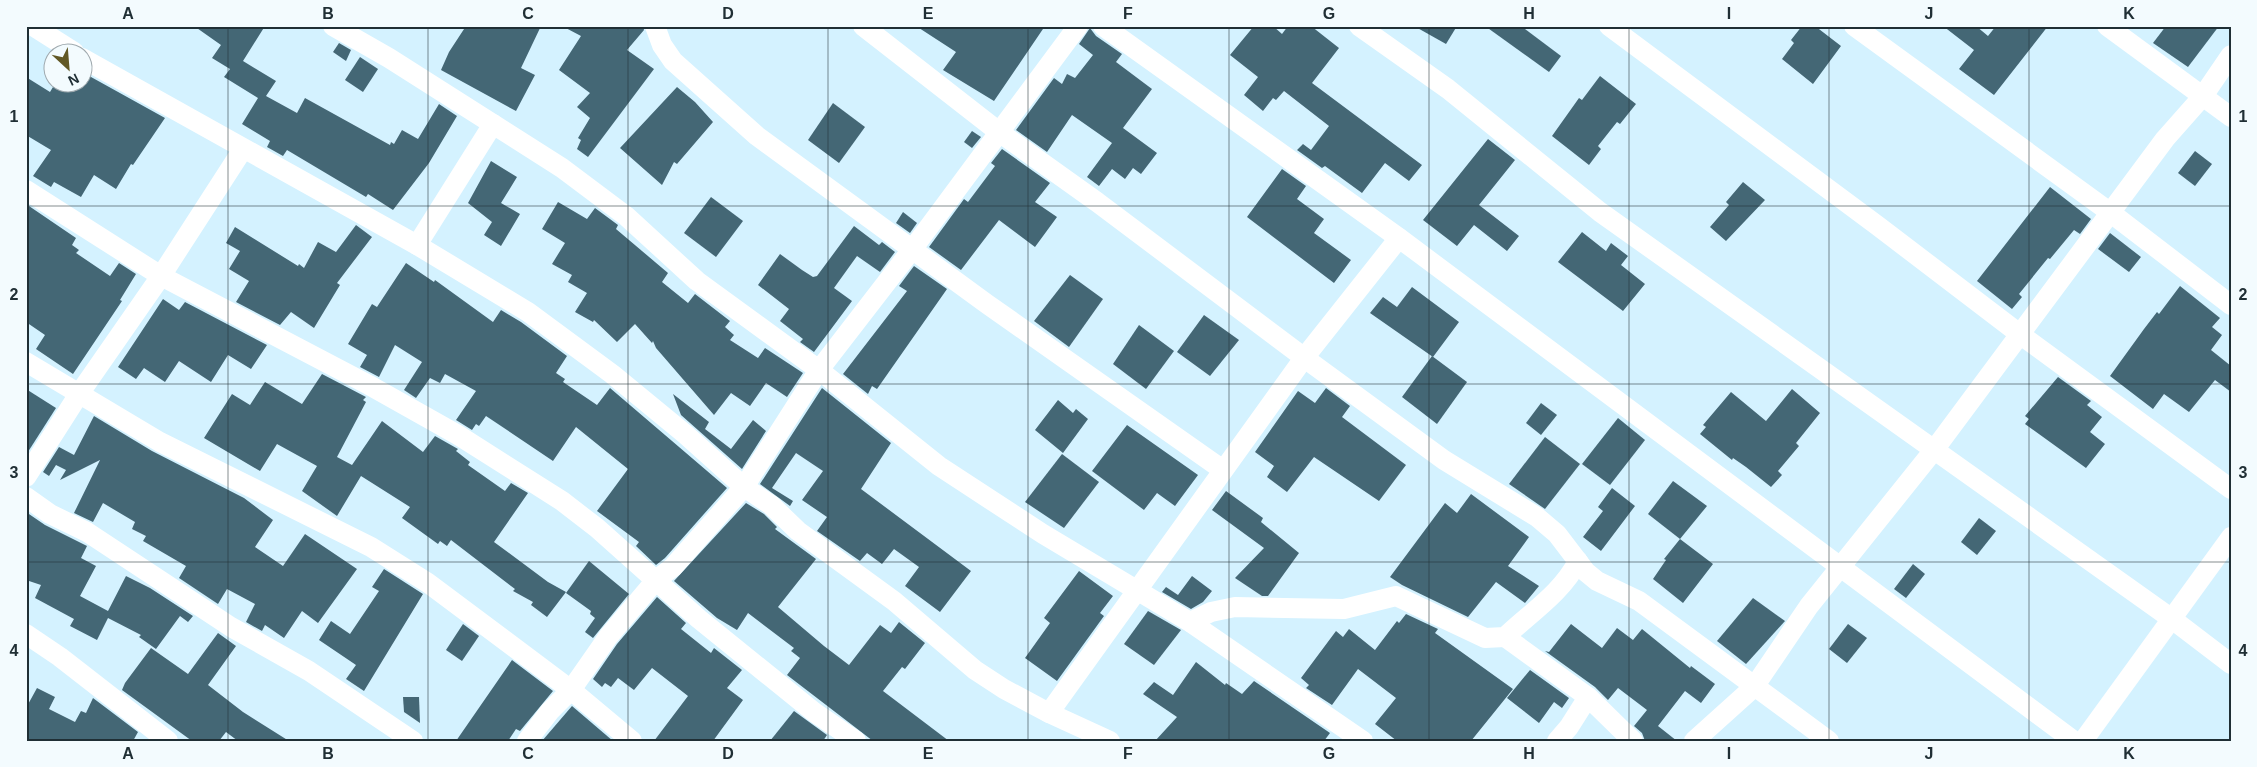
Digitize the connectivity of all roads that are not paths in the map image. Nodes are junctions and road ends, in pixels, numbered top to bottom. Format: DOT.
graph roads {
  1 [pos="33,26"];
  2 [pos="333,26"];
  3 [pos="655,26"];
  4 [pos="863,26"];
  5 [pos="1078,26"];
  6 [pos="1103,26"];
  7 [pos="1359,26"];
  8 [pos="1609,26"];
  9 [pos="1854,26"];
  10 [pos="2107,26"];
  11 [pos="58,42"];
  12 [pos="2231,55"];
  13 [pos="92,64"];
  14 [pos="2203,96"];
  15 [pos="2231,117"];
  16 [pos="493,124"];
  17 [pos="999,132"];
  18 [pos="243,149"];
  19 [pos="26,190"];
  20 [pos="2111,213"];
  21 [pos="1399,238"];
  22 [pos="417,245"];
  23 [pos="912,250"];
  24 [pos="161,276"];
  25 [pos="2231,305"];
  26 [pos="2020,336"];
  27 [pos="1304,358"];
  28 [pos="26,362"];
  29 [pos="819,370"];
  30 [pos="79,394"];
  31 [pos="1934,450"];
  32 [pos="1223,470"];
  33 [pos="26,477"];
  34 [pos="744,486"];
  35 [pos="2231,489"];
  36 [pos="26,497"];
  37 [pos="2231,537"];
  38 [pos="1578,561"];
  39 [pos="1840,567"];
  40 [pos="656,580"];
  41 [pos="1136,590"];
  42 [pos="2172,619"];
  43 [pos="1190,622"];
  44 [pos="26,634"];
  45 [pos="1505,637"];
  46 [pos="2231,664"];
  47 [pos="1754,687"];
  48 [pos="571,690"];
  49 [pos="1588,698"];
  50 [pos="1049,713"];
  51 [pos="168,741"];
  52 [pos="413,741"];
  53 [pos="527,741"];
  54 [pos="632,741"];
  55 [pos="856,741"];
  56 [pos="1110,741"];
  57 [pos="1363,741"];
  58 [pos="1557,741"];
  59 [pos="1633,741"];
  60 [pos="1694,741"];
  61 [pos="1830,741"];
  62 [pos="2074,741"];
  63 [pos="2083,741"];
  1 -- 11 [label="street"];
  2 -- 16 [label="street"];
  3 -- 23 [label="street"];
  4 -- 17 [label="street"];
  5 -- 17 [label="street"];
  6 -- 21 [label="street"];
  7 -- 31 [label="street"];
  8 -- 26 [label="street"];
  9 -- 20 [label="street"];
  10 -- 14 [label="street"];
  12 -- 14 [label="street"];
  13 -- 18 [label="street"];
  14 -- 15 [label="street"];
  14 -- 20 [label="street"];
  16 -- 22 [label="street"];
  16 -- 29 [label="street"];
  17 -- 23 [label="street"];
  17 -- 27 [label="street"];
  18 -- 22 [label="street"];
  18 -- 24 [label="street"];
  19 -- 24 [label="street"];
  20 -- 25 [label="street"];
  20 -- 26 [label="street"];
  21 -- 27 [label="street"];
  21 -- 39 [label="street"];
  22 -- 34 [label="street"];
  23 -- 29 [label="street"];
  23 -- 32 [label="street"];
  24 -- 30 [label="street"];
  24 -- 40 [label="street"];
  26 -- 31 [label="street"];
  26 -- 35 [label="street"];
  27 -- 32 [label="street"];
  27 -- 38 [label="street"];
  28 -- 30 [label="street"];
  29 -- 34 [label="street"];
  29 -- 41 [label="street"];
  30 -- 33 [label="street"];
  30 -- 48 [label="street"];
  31 -- 39 [label="street"];
  31 -- 42 [label="street"];
  32 -- 41 [label="street"];
  34 -- 40 [label="street"];
  34 -- 50 [label="street"];
  36 -- 52 [label="street"];
  37 -- 42 [label="street"];
  38 -- 45 [label="street"];
  38 -- 47 [label="street"];
  39 -- 47 [label="street"];
  39 -- 62 [label="street"];
  40 -- 48 [label="street"];
  40 -- 55 [label="street"];
  41 -- 43 [label="street"];
  41 -- 50 [label="street"];
  42 -- 46 [label="street"];
  42 -- 63 [label="street"];
  43 -- 45 [label="street"];
  43 -- 57 [label="street"];
  44 -- 51 [label="street"];
  45 -- 49 [label="street"];
  47 -- 60 [label="street"];
  47 -- 61 [label="street"];
  48 -- 53 [label="street"];
  48 -- 54 [label="street"];
  49 -- 58 [label="street"];
  49 -- 59 [label="street"];
  50 -- 56 [label="street"];
}
